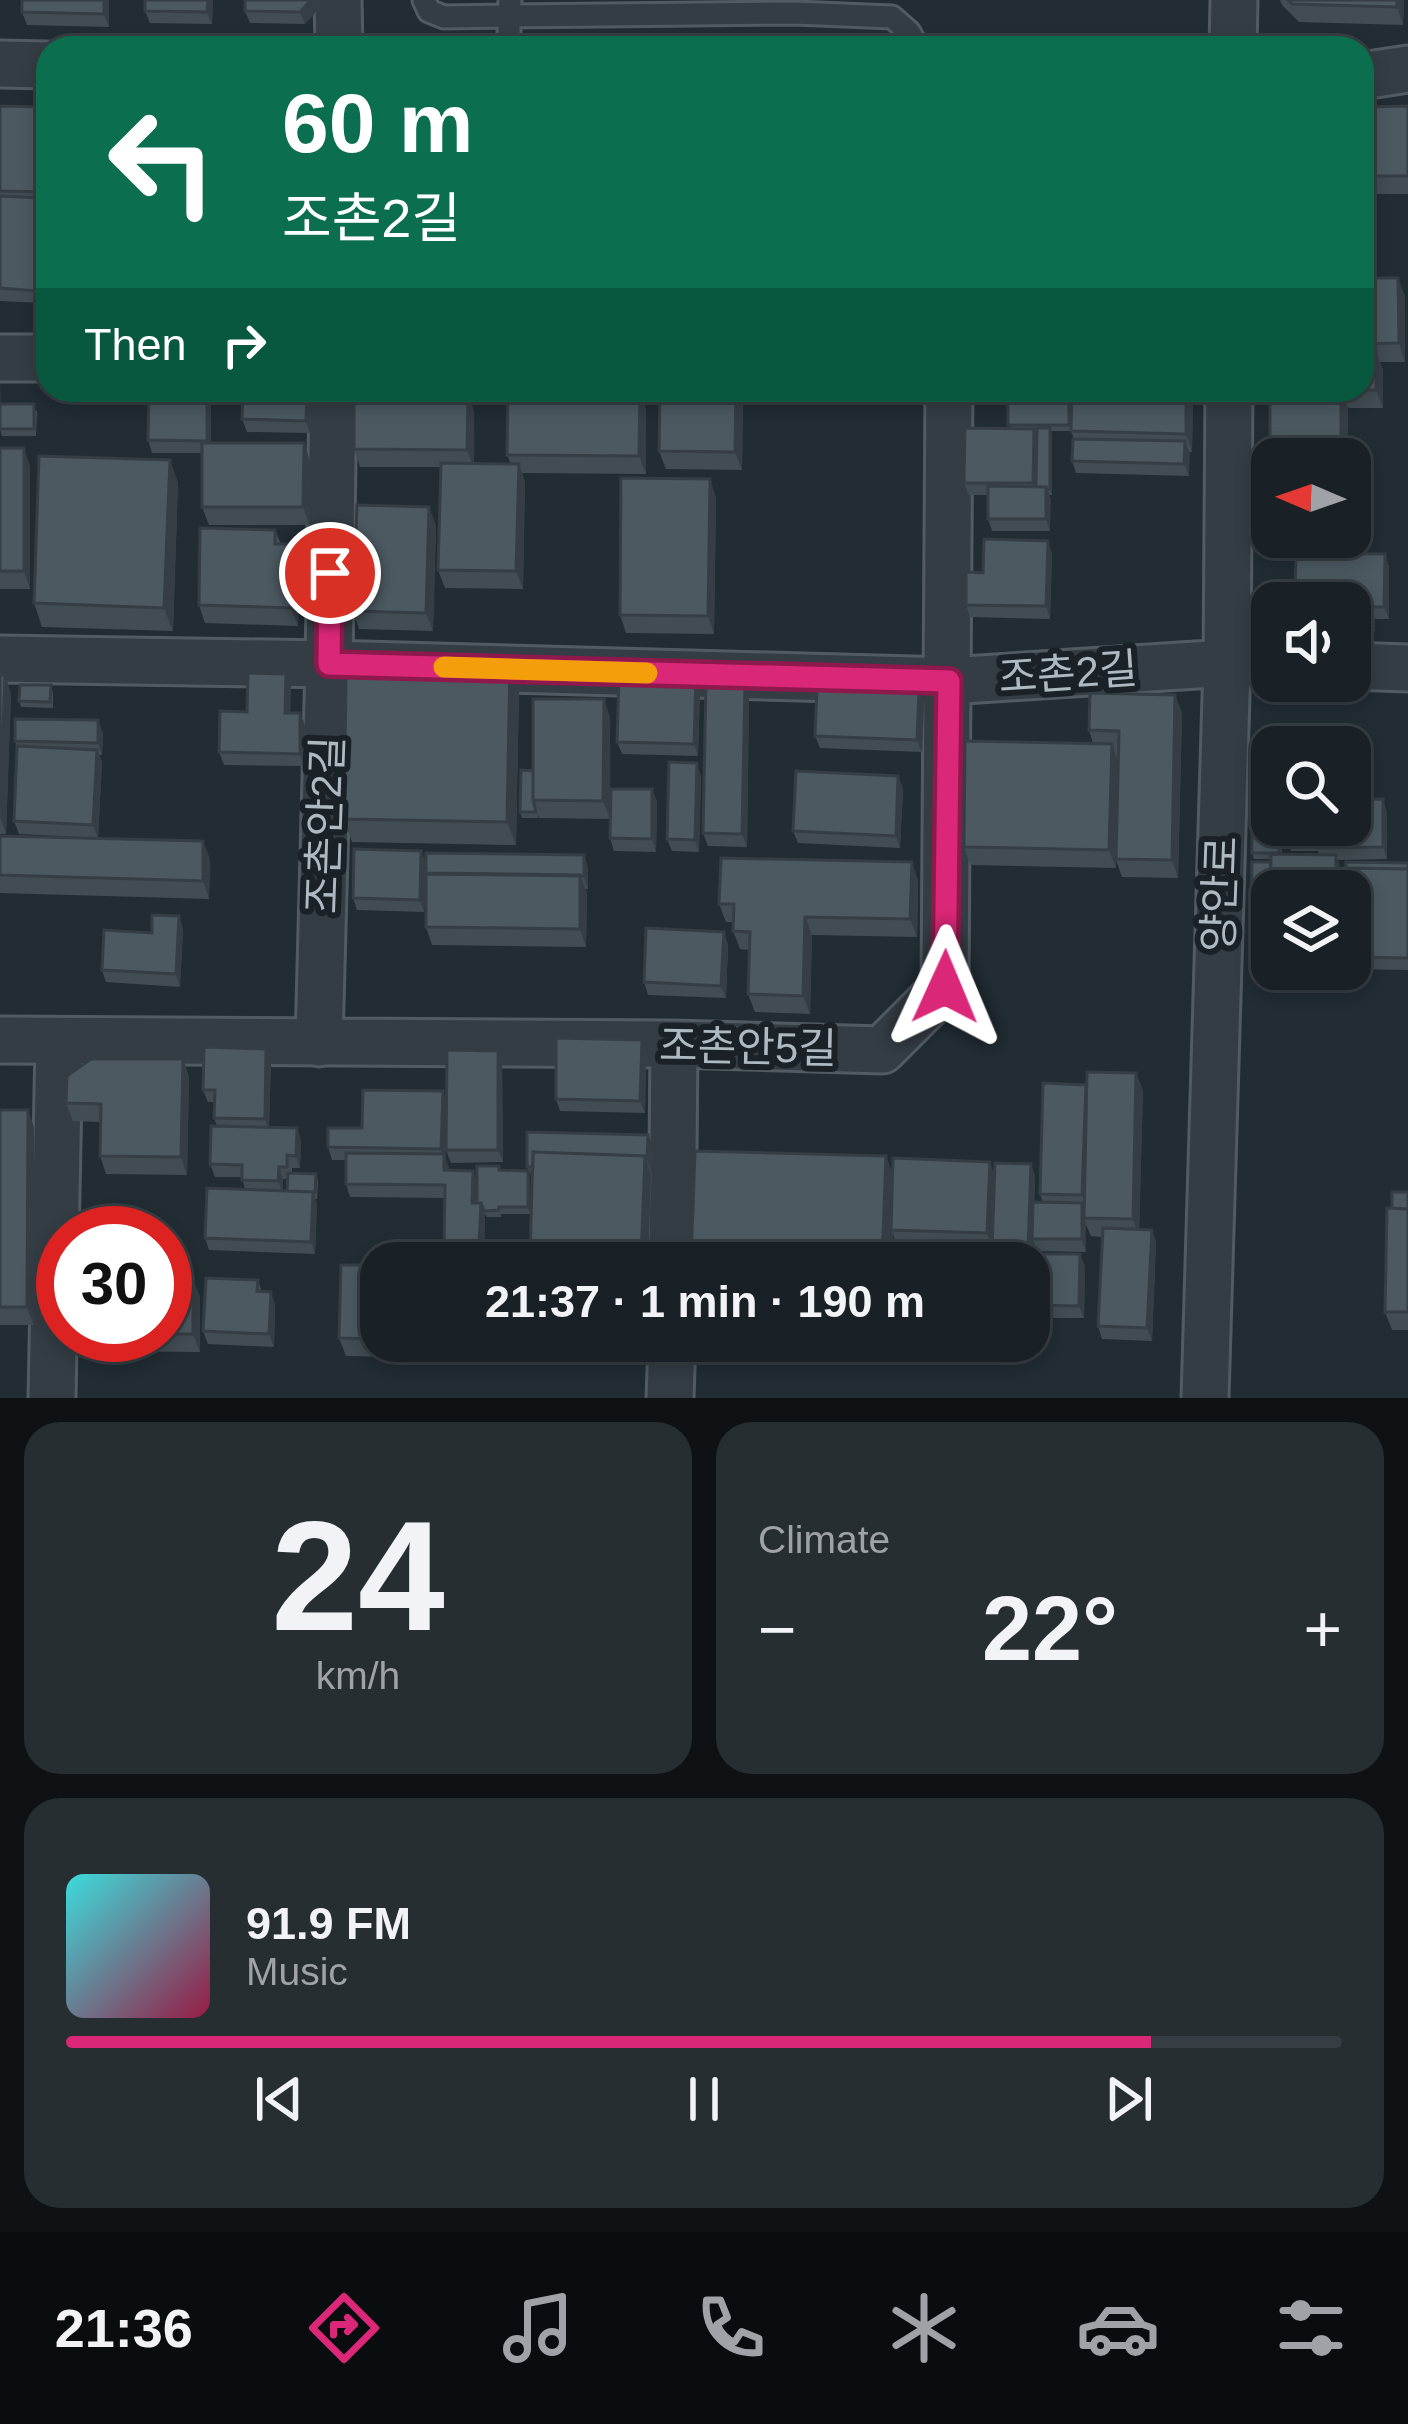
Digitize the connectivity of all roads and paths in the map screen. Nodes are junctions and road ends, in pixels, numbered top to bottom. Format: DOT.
graph roads {
  1 [pos="338,0"];
  2 [pos="424,0"];
  3 [pos="1234,0"];
  4 [pos="610,7"];
  5 [pos="705,7"];
  6 [pos="795,7"];
  7 [pos="510,8"];
  8 [pos="339,36"];
  9 [pos="911,36"];
  10 [pos="1233,36"];
  11 [pos="0,64"];
  12 [pos="36,65"];
  13 [pos="1408,69"];
  14 [pos="1374,74"];
  15 [pos="0,358"];
  16 [pos="36,358"];
  17 [pos="333,402"];
  18 [pos="949,402"];
  19 [pos="1229,402"];
  20 [pos="0,659"];
  21 [pos="1227,663"];
  22 [pos="329,664"];
  23 [pos="1251,664"];
  24 [pos="1371,667"];
  25 [pos="1408,668"];
  26 [pos="949,681"];
  27 [pos="0,1040"];
  28 [pos="59,1041"];
  29 [pos="319,1043"];
  30 [pos="674,1045"];
  31 [pos="672,1242"];
  32 [pos="671,1362"];
  33 [pos="52,1398"];
  34 [pos="670,1398"];
  35 [pos="1205,1398"];
  1 -- 8 [label="street"];
  2 -- 7 [label="lane"];
  3 -- 10 [label="street"];
  4 -- 5 [label="lane"];
  4 -- 7 [label="lane"];
  5 -- 6 [label="lane"];
  6 -- 9 [label="lane"];
  11 -- 12 [label="street"];
  13 -- 14 [label="street"];
  15 -- 16 [label="street"];
  17 -- 22 [label="street, 조촌안2길"];
  18 -- 26 [label="street, 조촌안5길"];
  19 -- 21 [label="street, 양안로"];
  20 -- 22 [label="street, 조촌2길"];
  21 -- 23 [label="street, 조촌2길"];
  21 -- 26 [label="street, 조촌2길"];
  21 -- 35 [label="street, 양안로"];
  22 -- 26 [label="street, 조촌2길"];
  22 -- 29 [label="street, 조촌안2길"];
  24 -- 25 [label="street"];
  26 -- 30 [label="street, 조촌안5길"];
  27 -- 28 [label="street, 조촌안5길"];
  28 -- 29 [label="street, 조촌안5길"];
  28 -- 33 [label="street"];
  29 -- 30 [label="street, 조촌안5길"];
  30 -- 31 [label="street"];
  32 -- 34 [label="street"];
}
